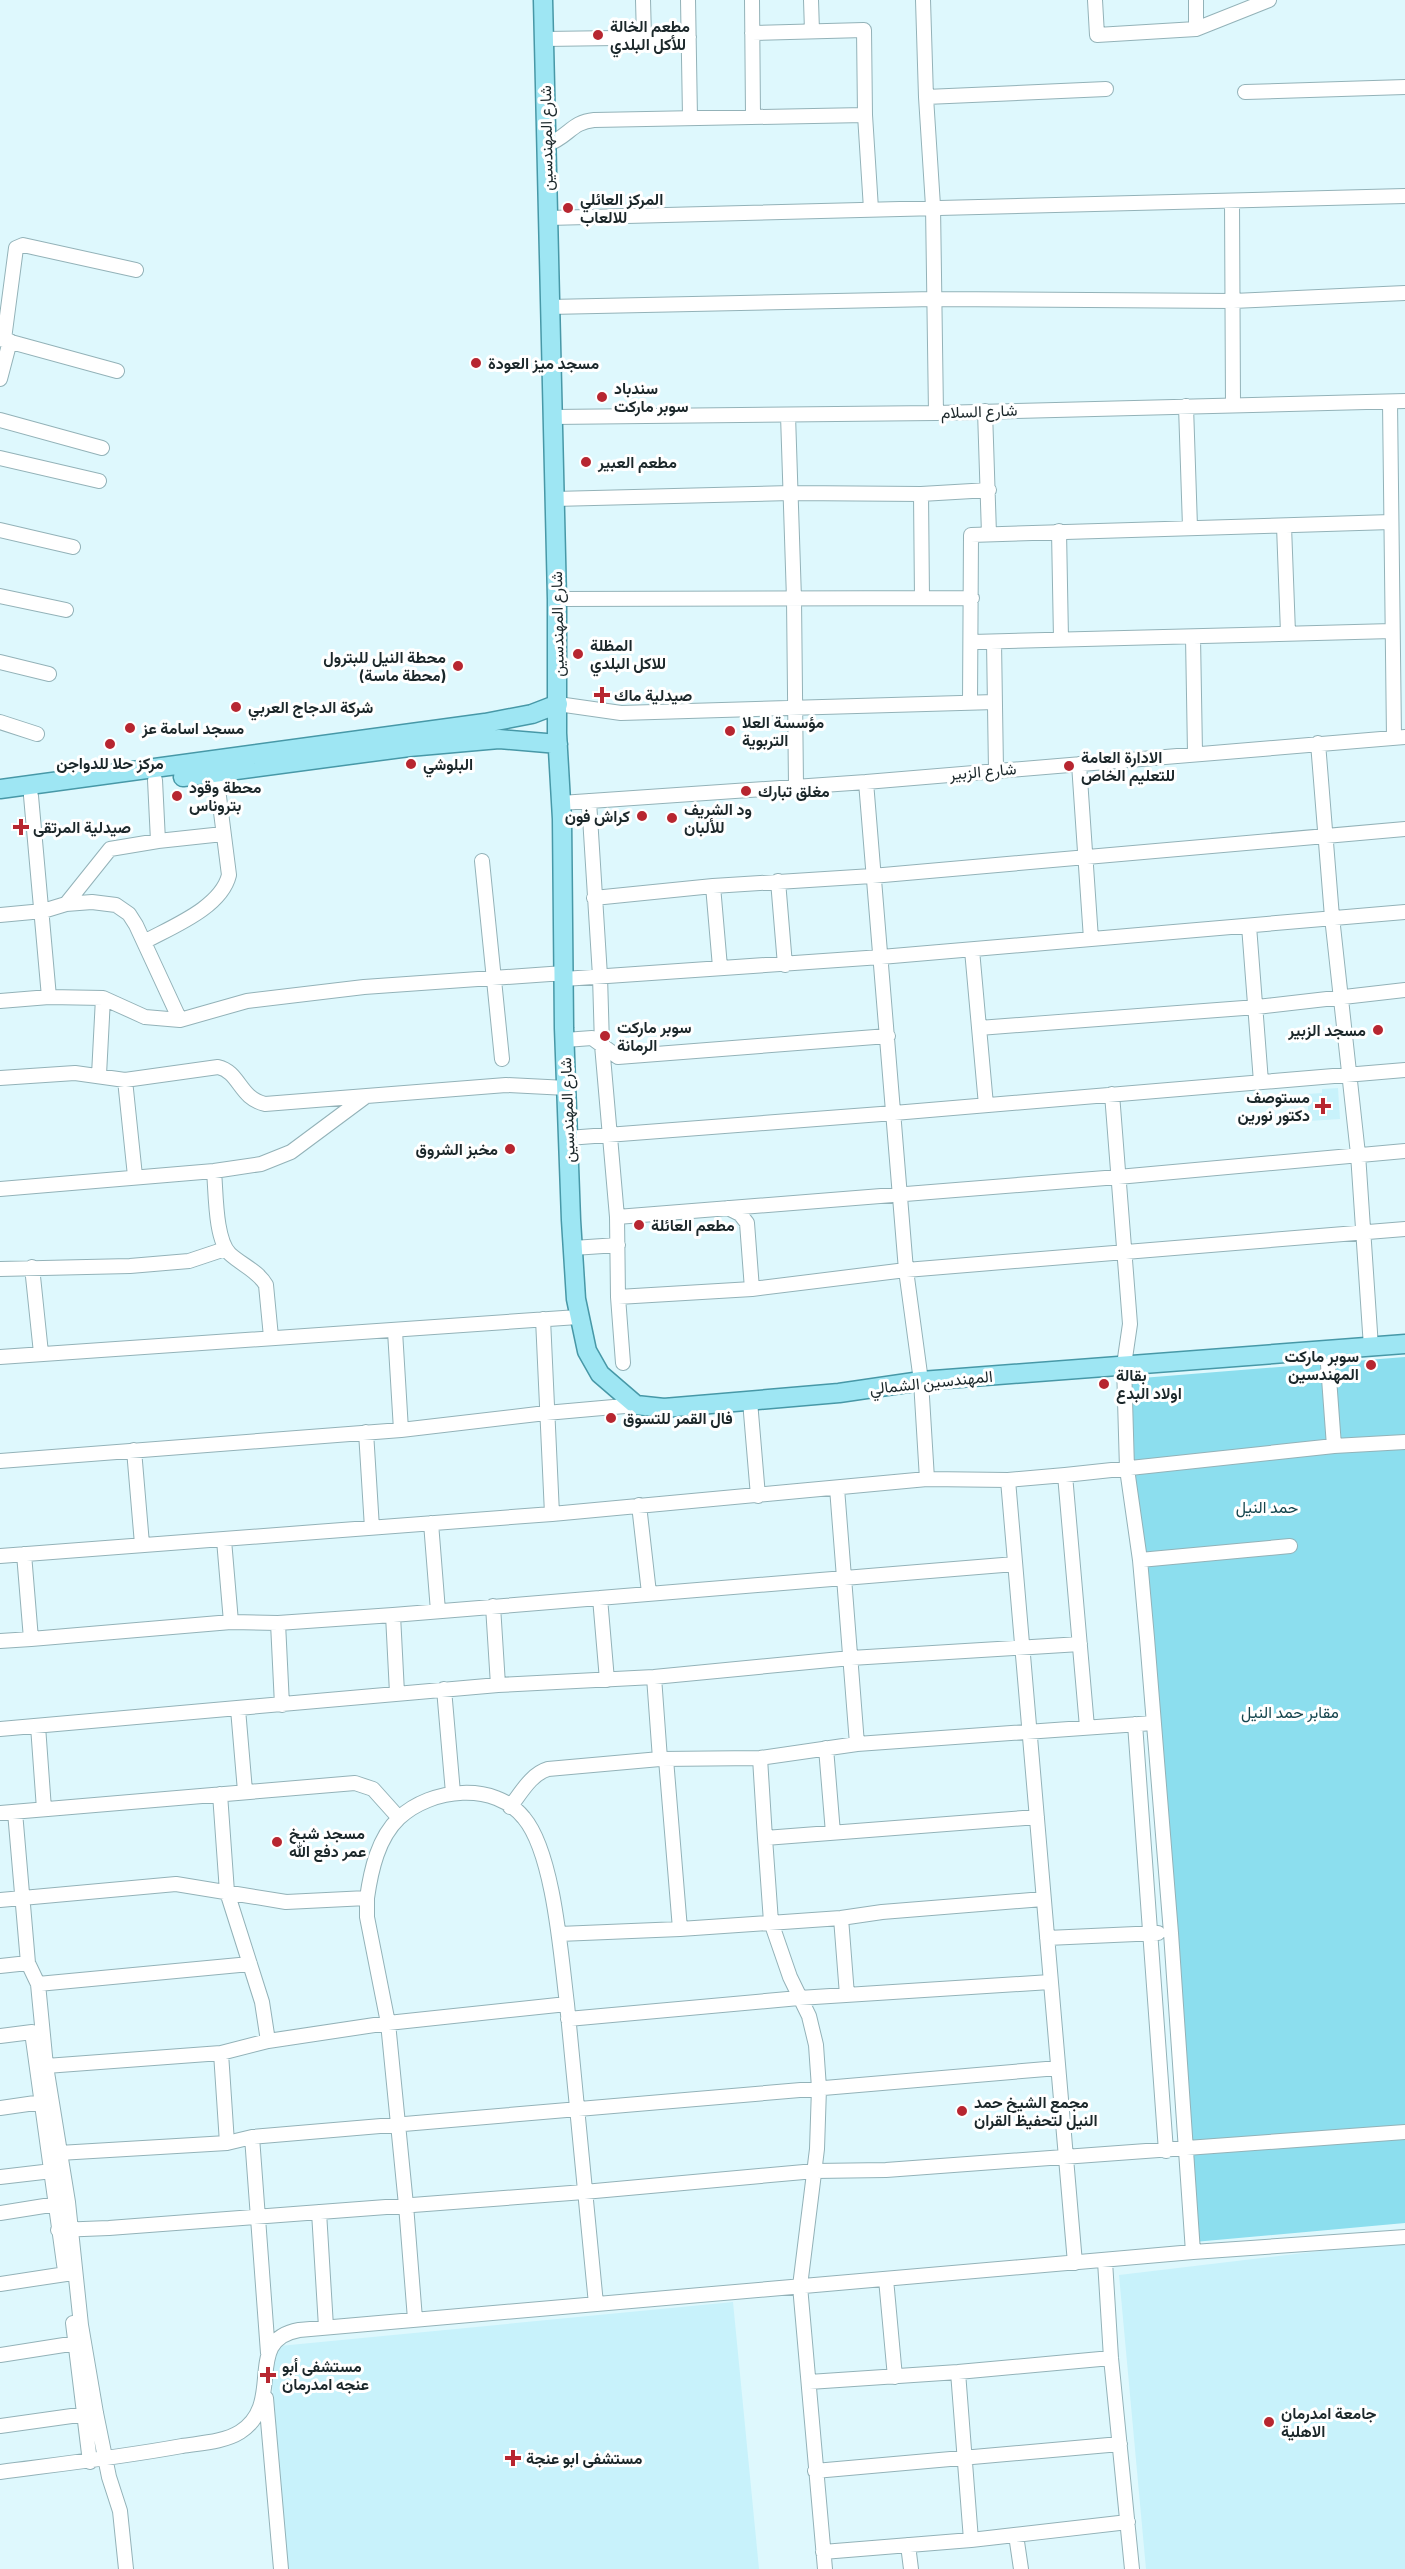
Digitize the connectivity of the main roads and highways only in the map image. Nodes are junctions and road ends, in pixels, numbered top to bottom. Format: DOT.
graph roads {
  1 [pos="543,0"];
  2 [pos="558,704"];
  3 [pos="558,744"];
  4 [pos="342,749"];
  5 [pos="178,771"];
  6 [pos="0,789"];
  7 [pos="0,800"];
  8 [pos="1405,1344"];
  9 [pos="636,1405"];
  1 -- 2 [label="main road, شارع المهندسين"];
  2 -- 3 [label="main road, شارع المهندسين"];
  2 -- 4 [label="main road"];
  3 -- 4 [label="main road"];
  3 -- 9 [label="main road, شارع المهندسين"];
  4 -- 5 [label="main road"];
  4 -- 5 [label="main road"];
  5 -- 6 [label="main road"];
  5 -- 7 [label="main road"];
  8 -- 9 [label="main road, المهندسين الشمالي"];
}
